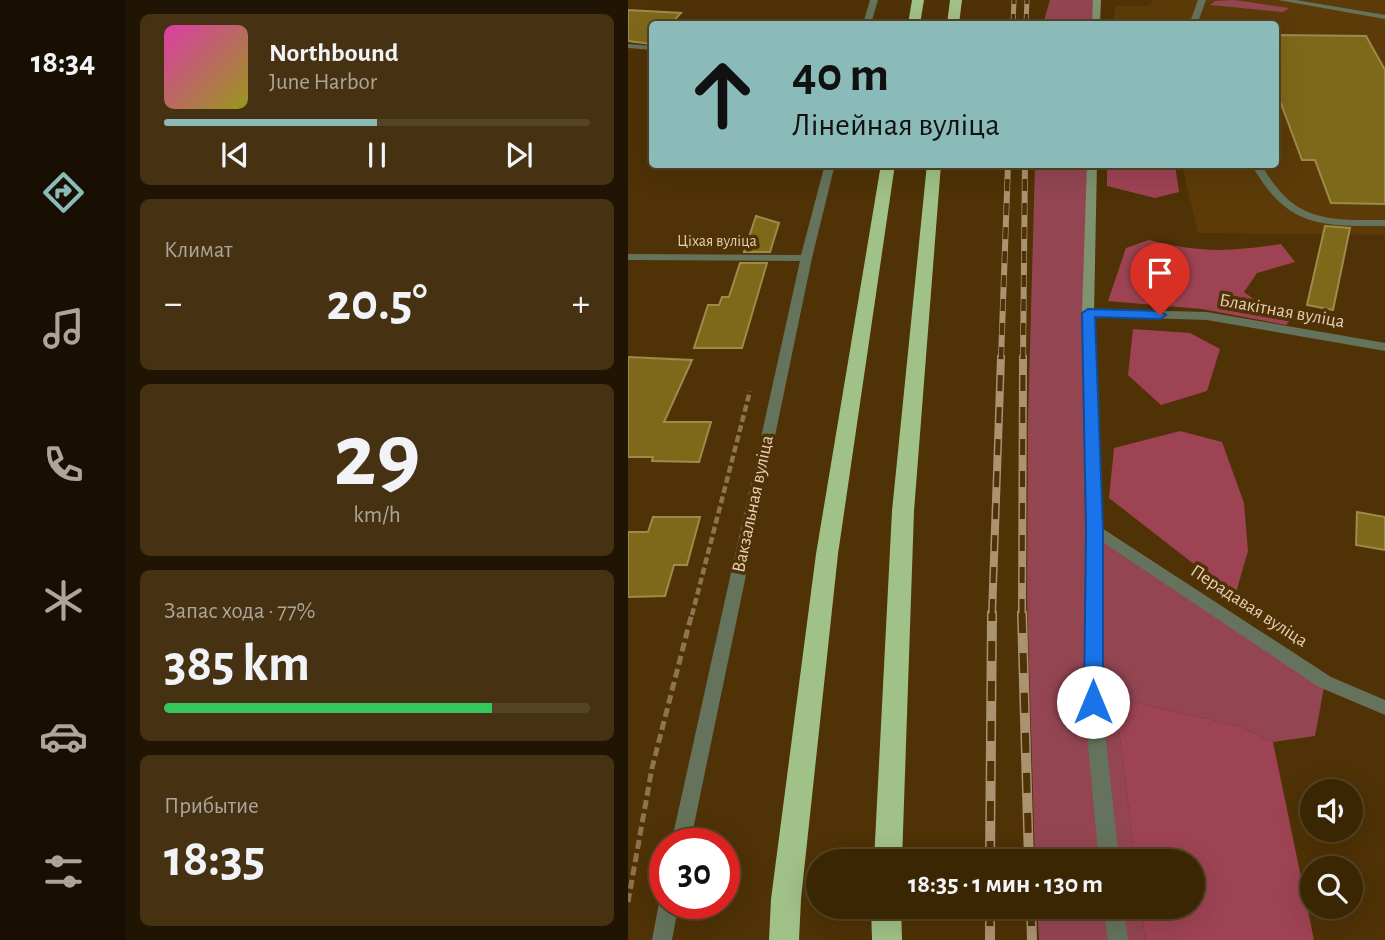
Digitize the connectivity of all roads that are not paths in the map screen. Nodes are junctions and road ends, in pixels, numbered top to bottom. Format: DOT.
graph roads {
  1 [pos="874,0"];
  2 [pos="918,0"];
  3 [pos="956,0"];
  4 [pos="1097,0"];
  5 [pos="1202,0"];
  6 [pos="1282,0"];
  7 [pos="1385,18"];
  8 [pos="868,21"];
  9 [pos="914,21"];
  10 [pos="953,21"];
  11 [pos="1096,21"];
  12 [pos="1194,21"];
  13 [pos="628,46"];
  14 [pos="649,48"];
  15 [pos="829,168"];
  16 [pos="887,168"];
  17 [pos="934,168"];
  18 [pos="1092,168"];
  19 [pos="1258,168"];
  20 [pos="1385,223"];
  21 [pos="628,257"];
  22 [pos="806,258"];
  23 [pos="1088,313"];
  24 [pos="1385,347"];
  25 [pos="1095,529"];
  26 [pos="1385,708"];
  27 [pos="683,828"];
  28 [pos="889,849"];
  29 [pos="1108,849"];
  30 [pos="666,919"];
  31 [pos="886,919"];
  32 [pos="1115,919"];
  33 [pos="662,940"];
  34 [pos="784,940"];
  35 [pos="886,940"];
  36 [pos="1118,940"];
  1 -- 8 [label="street"];
  2 -- 9 [label="highway"];
  3 -- 10 [label="highway"];
  4 -- 11 [label="street"];
  5 -- 12 [label="street"];
  6 -- 7 [label="street"];
  13 -- 14 [label="street"];
  15 -- 22 [label="street, Вакзальная вуліца"];
  16 -- 34 [label="highway"];
  17 -- 28 [label="highway"];
  18 -- 23 [label="street"];
  19 -- 20 [label="street"];
  21 -- 22 [label="street, Ціхая вуліца"];
  22 -- 27 [label="street, Вакзальная вуліца"];
  23 -- 24 [label="street, Блакітная вуліца"];
  23 -- 25 [label="street"];
  25 -- 26 [label="street, Перадавая вуліца"];
  25 -- 29 [label="street"];
  30 -- 33 [label="street"];
  31 -- 35 [label="highway"];
  32 -- 36 [label="street"];
}
